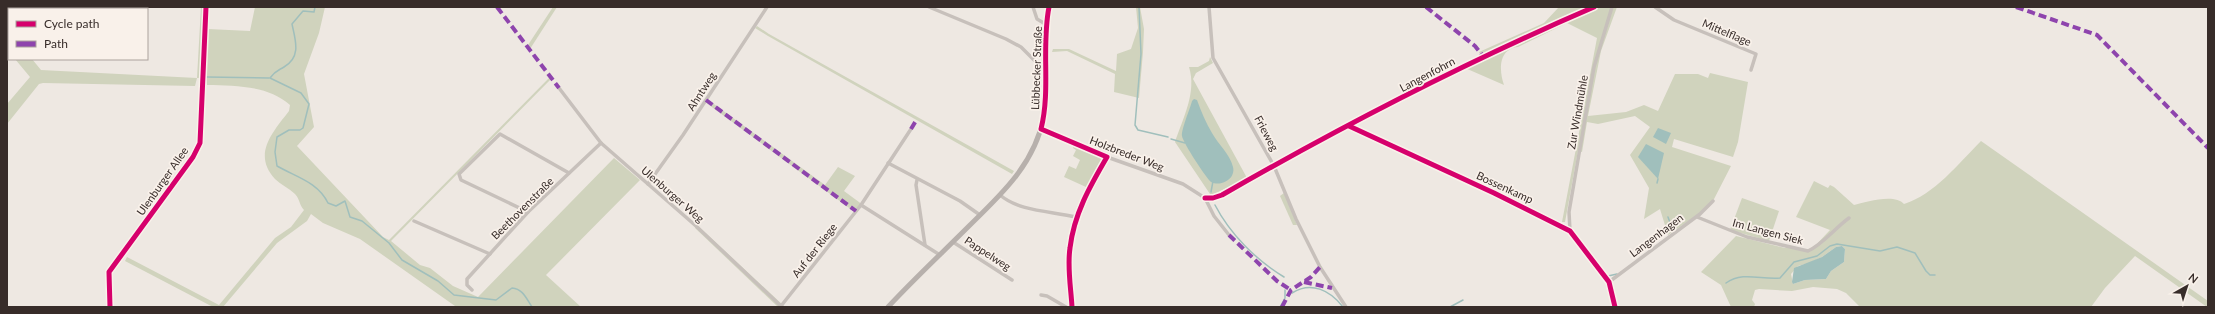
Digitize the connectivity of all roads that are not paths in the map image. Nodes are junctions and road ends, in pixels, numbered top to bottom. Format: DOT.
graph roads {
  1 [pos="206,7"];
  2 [pos="767,7"];
  3 [pos="929,7"];
  4 [pos="1033,7"];
  5 [pos="1049,7"];
  6 [pos="1209,7"];
  7 [pos="1594,7"];
  8 [pos="1612,7"];
  9 [pos="1655,7"];
  10 [pos="1047,25"];
  11 [pos="1046,65"];
  12 [pos="1751,70"];
  13 [pos="560,88"];
  14 [pos="1349,126"];
  15 [pos="911,129"];
  16 [pos="1041,129"];
  17 [pos="601,143"];
  18 [pos="1108,157"];
  19 [pos="888,163"];
  20 [pos="1274,166"];
  21 [pos="569,173"];
  22 [pos="917,180"];
  23 [pos="648,184"];
  24 [pos="1000,195"];
  25 [pos="1205,198"];
  26 [pos="1713,201"];
  27 [pos="861,205"];
  28 [pos="528,212"];
  29 [pos="980,215"];
  30 [pos="1076,217"];
  31 [pos="1697,217"];
  32 [pos="1849,218"];
  33 [pos="414,221"];
  34 [pos="1568,222"];
  35 [pos="1561,225"];
  36 [pos="1570,231"];
  37 [pos="1229,235"];
  38 [pos="954,242"];
  39 [pos="924,245"];
  40 [pos="490,254"];
  41 [pos="940,255"];
  42 [pos="1012,280"];
  43 [pos="1609,282"];
  44 [pos="472,290"];
  45 [pos="1041,295"];
  46 [pos="110,307"];
  47 [pos="781,307"];
  48 [pos="888,307"];
  49 [pos="1066,307"];
  50 [pos="1072,307"];
  51 [pos="1346,307"];
  52 [pos="1615,307"];
  1 -- 46 [label="street, Ulenburger Allee"];
  2 -- 23 [label="street, Ahntweg"];
  3 -- 11 [label="street"];
  4 -- 10 [label="street"];
  5 -- 10 [label="main road, Lübbecker Straße"];
  6 -- 20 [label="street, Frieweg"];
  7 -- 14 [label="street, Langenfohrn"];
  8 -- 34 [label="street, Zur Windmühle"];
  9 -- 12 [label="street, Mittelflage"];
  10 -- 11 [label="main road, Lübbecker Straße"];
  11 -- 16 [label="main road, Lübbecker Straße"];
  13 -- 17 [label="street, Ulenburger Weg"];
  14 -- 20 [label="street, Langenfohrn"];
  14 -- 35 [label="street, Bossenkamp"];
  15 -- 19 [label="street, Auf der Riege"];
  16 -- 18 [label="street, Holzbreder Weg"];
  16 -- 24 [label="main road, Lübbecker Straße"];
  17 -- 21 [label="street, Beethovenstraße"];
  17 -- 23 [label="street, Ulenburger Weg"];
  18 -- 25 [label="street, Holzbreder Weg"];
  18 -- 30 [label="street"];
  19 -- 22 [label="street"];
  19 -- 27 [label="street, Auf der Riege"];
  20 -- 25 [label="street"];
  20 -- 51 [label="street, Frieweg"];
  21 -- 28 [label="street, Beethovenstraße"];
  21 -- 28 [label="street"];
  22 -- 29 [label="street"];
  22 -- 39 [label="street"];
  23 -- 47 [label="street, Ulenburger Weg"];
  24 -- 29 [label="main road, Lübbecker Straße"];
  24 -- 30 [label="street"];
  25 -- 37 [label="street"];
  26 -- 31 [label="street, Langenhagen"];
  27 -- 39 [label="street"];
  27 -- 47 [label="street, Auf der Riege"];
  28 -- 40 [label="street, Beethovenstraße"];
  29 -- 38 [label="main road, Lübbecker Straße"];
  30 -- 50 [label="street"];
  31 -- 32 [label="street, Im Langen Siek"];
  31 -- 43 [label="street, Langenhagen"];
  33 -- 40 [label="street"];
  34 -- 35 [label="street"];
  34 -- 36 [label="street, Zur Windmühle"];
  35 -- 36 [label="street, Bossenkamp"];
  36 -- 43 [label="street, Bossenkamp"];
  38 -- 41 [label="main road, Lübbecker Straße"];
  38 -- 42 [label="street, Pappelweg"];
  39 -- 41 [label="street"];
  40 -- 44 [label="street, Beethovenstraße"];
  41 -- 48 [label="main road, Lübbecker Straße"];
  43 -- 52 [label="street, Bossenkamp"];
  45 -- 49 [label="street"];
}
